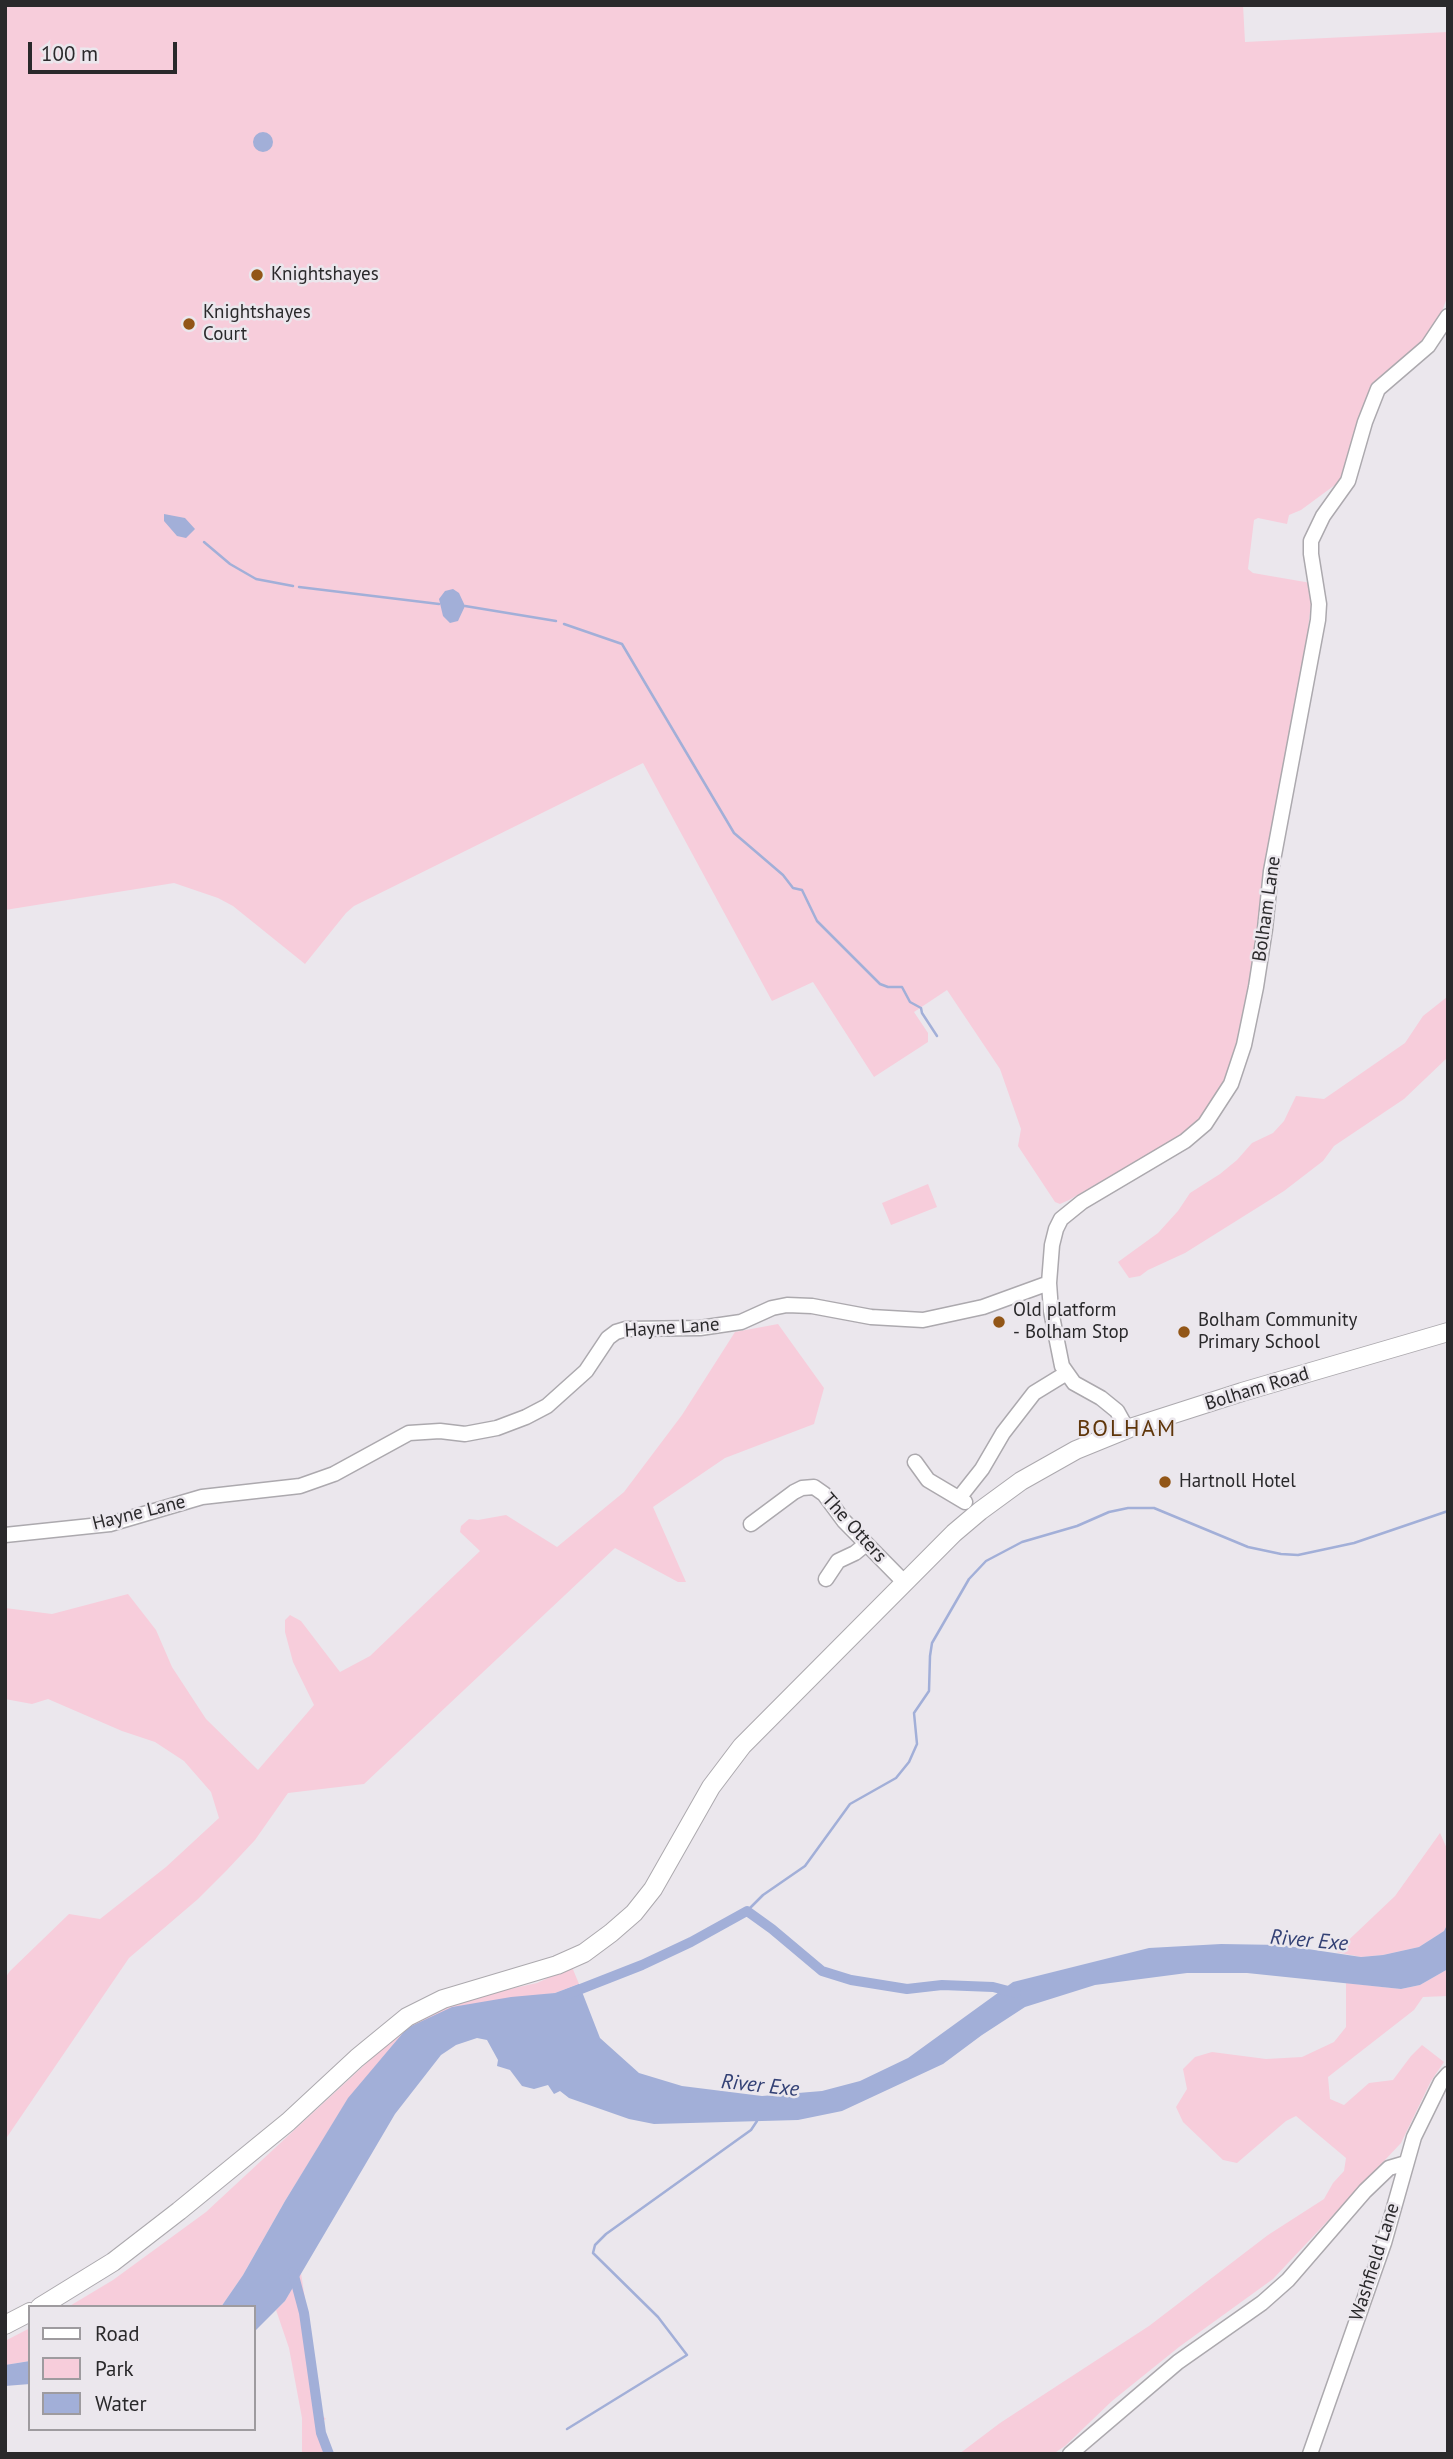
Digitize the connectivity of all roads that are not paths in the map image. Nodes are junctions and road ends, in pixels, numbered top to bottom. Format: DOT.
graph roads {
  1 [pos="1448,316"];
  2 [pos="1049,1283"];
  3 [pos="1448,1332"];
  4 [pos="1065,1374"];
  5 [pos="1127,1429"];
  6 [pos="915,1462"];
  7 [pos="756,1514"];
  8 [pos="5,1535"];
  9 [pos="866,1544"];
  10 [pos="826,1579"];
  11 [pos="905,1583"];
  12 [pos="1448,2074"];
  13 [pos="1406,2163"];
  14 [pos="43,2305"];
  15 [pos="28,2313"];
  16 [pos="5,2325"];
  17 [pos="1070,2454"];
  18 [pos="1310,2454"];
  1 -- 2 [label="street, Bolham Lane"];
  2 -- 4 [label="street, Bolham Lane"];
  2 -- 8 [label="street, Hayne Lane"];
  3 -- 5 [label="main road, Bolham Road"];
  4 -- 5 [label="street"];
  4 -- 6 [label="street"];
  5 -- 11 [label="main road, Bolham Road"];
  7 -- 9 [label="street, The Otters"];
  9 -- 10 [label="street"];
  9 -- 11 [label="street, The Otters"];
  11 -- 14 [label="main road, Bolham Road"];
  12 -- 13 [label="street, Washfield Lane"];
  13 -- 17 [label="street"];
  13 -- 18 [label="street, Washfield Lane"];
  15 -- 16 [label="main road"];
}
